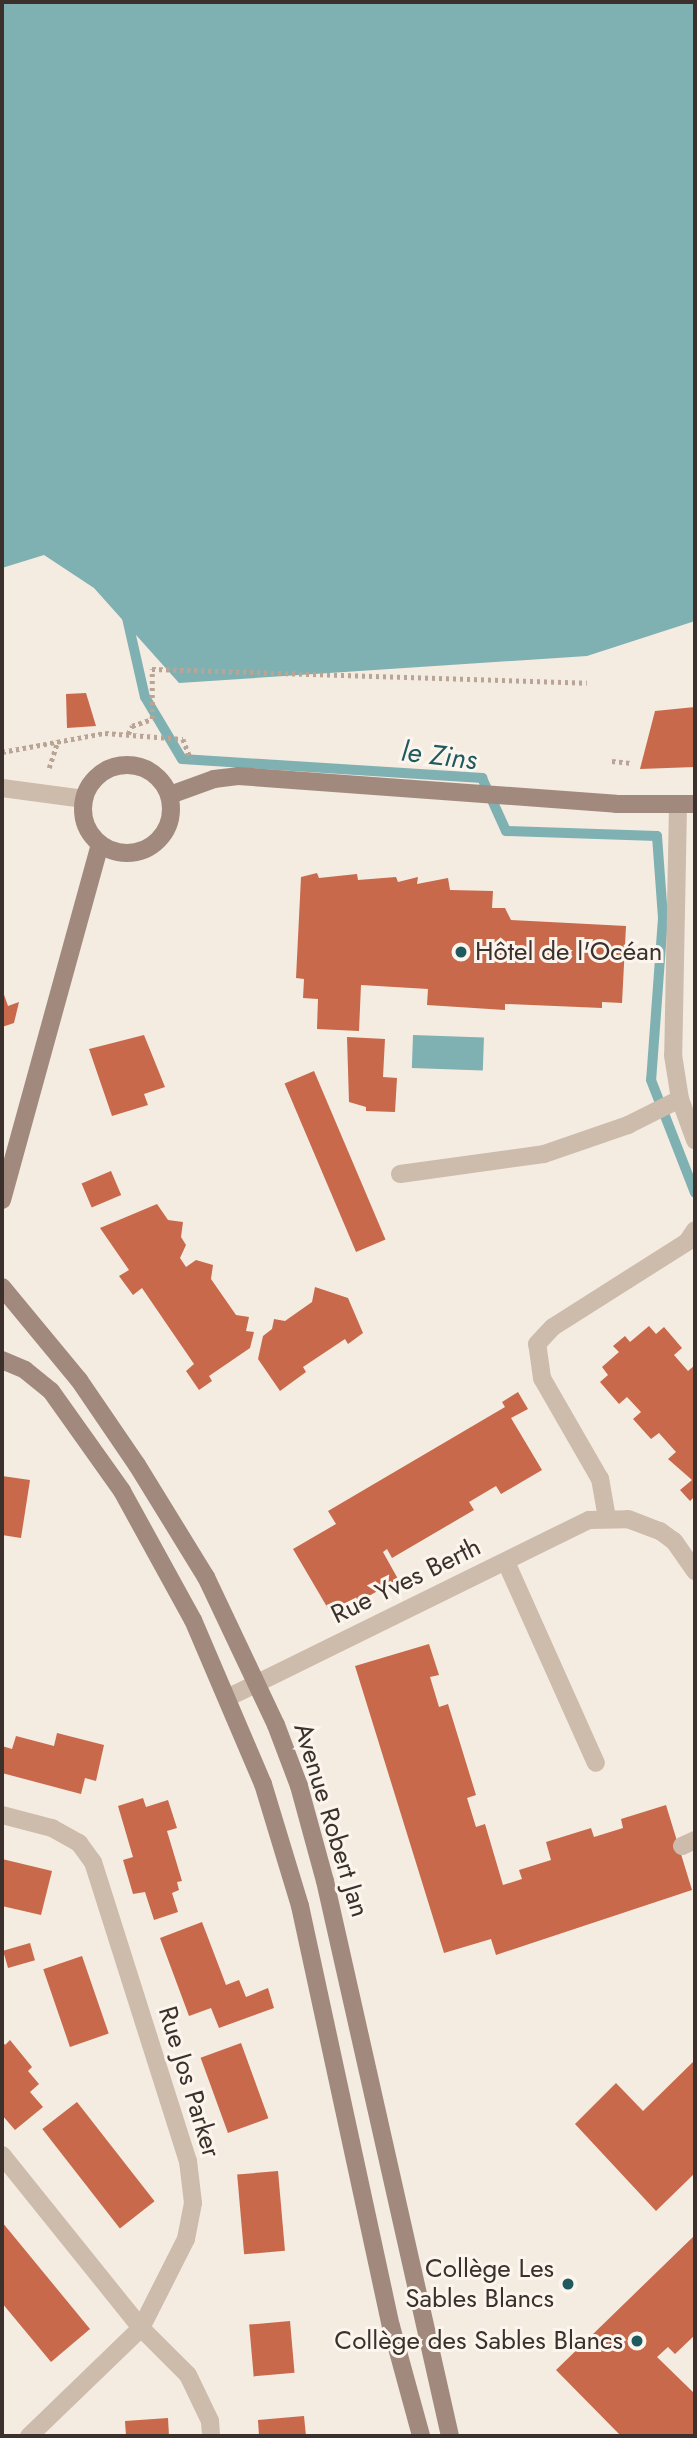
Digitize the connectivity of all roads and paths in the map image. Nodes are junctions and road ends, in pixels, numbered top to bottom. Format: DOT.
graph roads {
  1 [pos="587,682"];
  2 [pos="128,734"];
  3 [pos="2,752"];
  4 [pos="612,761"];
  5 [pos="630,763"];
  6 [pos="200,784"];
  7 [pos="2,788"];
  8 [pos="170,795"];
  9 [pos="84,799"];
  10 [pos="687,805"];
  11 [pos="100,844"];
  12 [pos="680,1099"];
  13 [pos="695,1140"];
  14 [pos="400,1174"];
  15 [pos="2,1200"];
  16 [pos="695,1230"];
  17 [pos="2,1287"];
  18 [pos="2,1360"];
  19 [pos="607,1518"];
  20 [pos="506,1562"];
  21 [pos="695,1571"];
  22 [pos="258,1682"];
  23 [pos="229,1697"];
  24 [pos="596,1763"];
  25 [pos="2,1815"];
  26 [pos="2,2155"];
  27 [pos="141,2328"];
  28 [pos="29,2436"];
  29 [pos="211,2436"];
  30 [pos="421,2436"];
  31 [pos="450,2436"];
  1 -- 2 [label="path"];
  2 -- 3 [label="path"];
  2 -- 6 [label="path"];
  4 -- 5 [label="path"];
  6 -- 8 [label="main road"];
  6 -- 10 [label="main road"];
  7 -- 9 [label="street"];
  8 -- 9 [label="main road"];
  8 -- 11 [label="main road"];
  9 -- 11 [label="main road"];
  10 -- 12 [label="street"];
  11 -- 15 [label="main road"];
  12 -- 13 [label="street"];
  12 -- 14 [label="street"];
  16 -- 19 [label="street"];
  17 -- 22 [label="main road, Avenue Robert Jan"];
  18 -- 23 [label="main road, Avenue Robert Jan"];
  19 -- 20 [label="street, Rue Yves Berth"];
  19 -- 21 [label="street"];
  20 -- 22 [label="street, Rue Yves Berth"];
  20 -- 24 [label="street"];
  22 -- 23 [label="street, Rue Yves Berth"];
  22 -- 31 [label="main road, Avenue Robert Jan"];
  23 -- 30 [label="main road, Avenue Robert Jan"];
  25 -- 27 [label="street, Rue Jos Parker"];
  26 -- 27 [label="street"];
  27 -- 28 [label="street, Rue Jos Parker"];
  27 -- 29 [label="street"];
}
